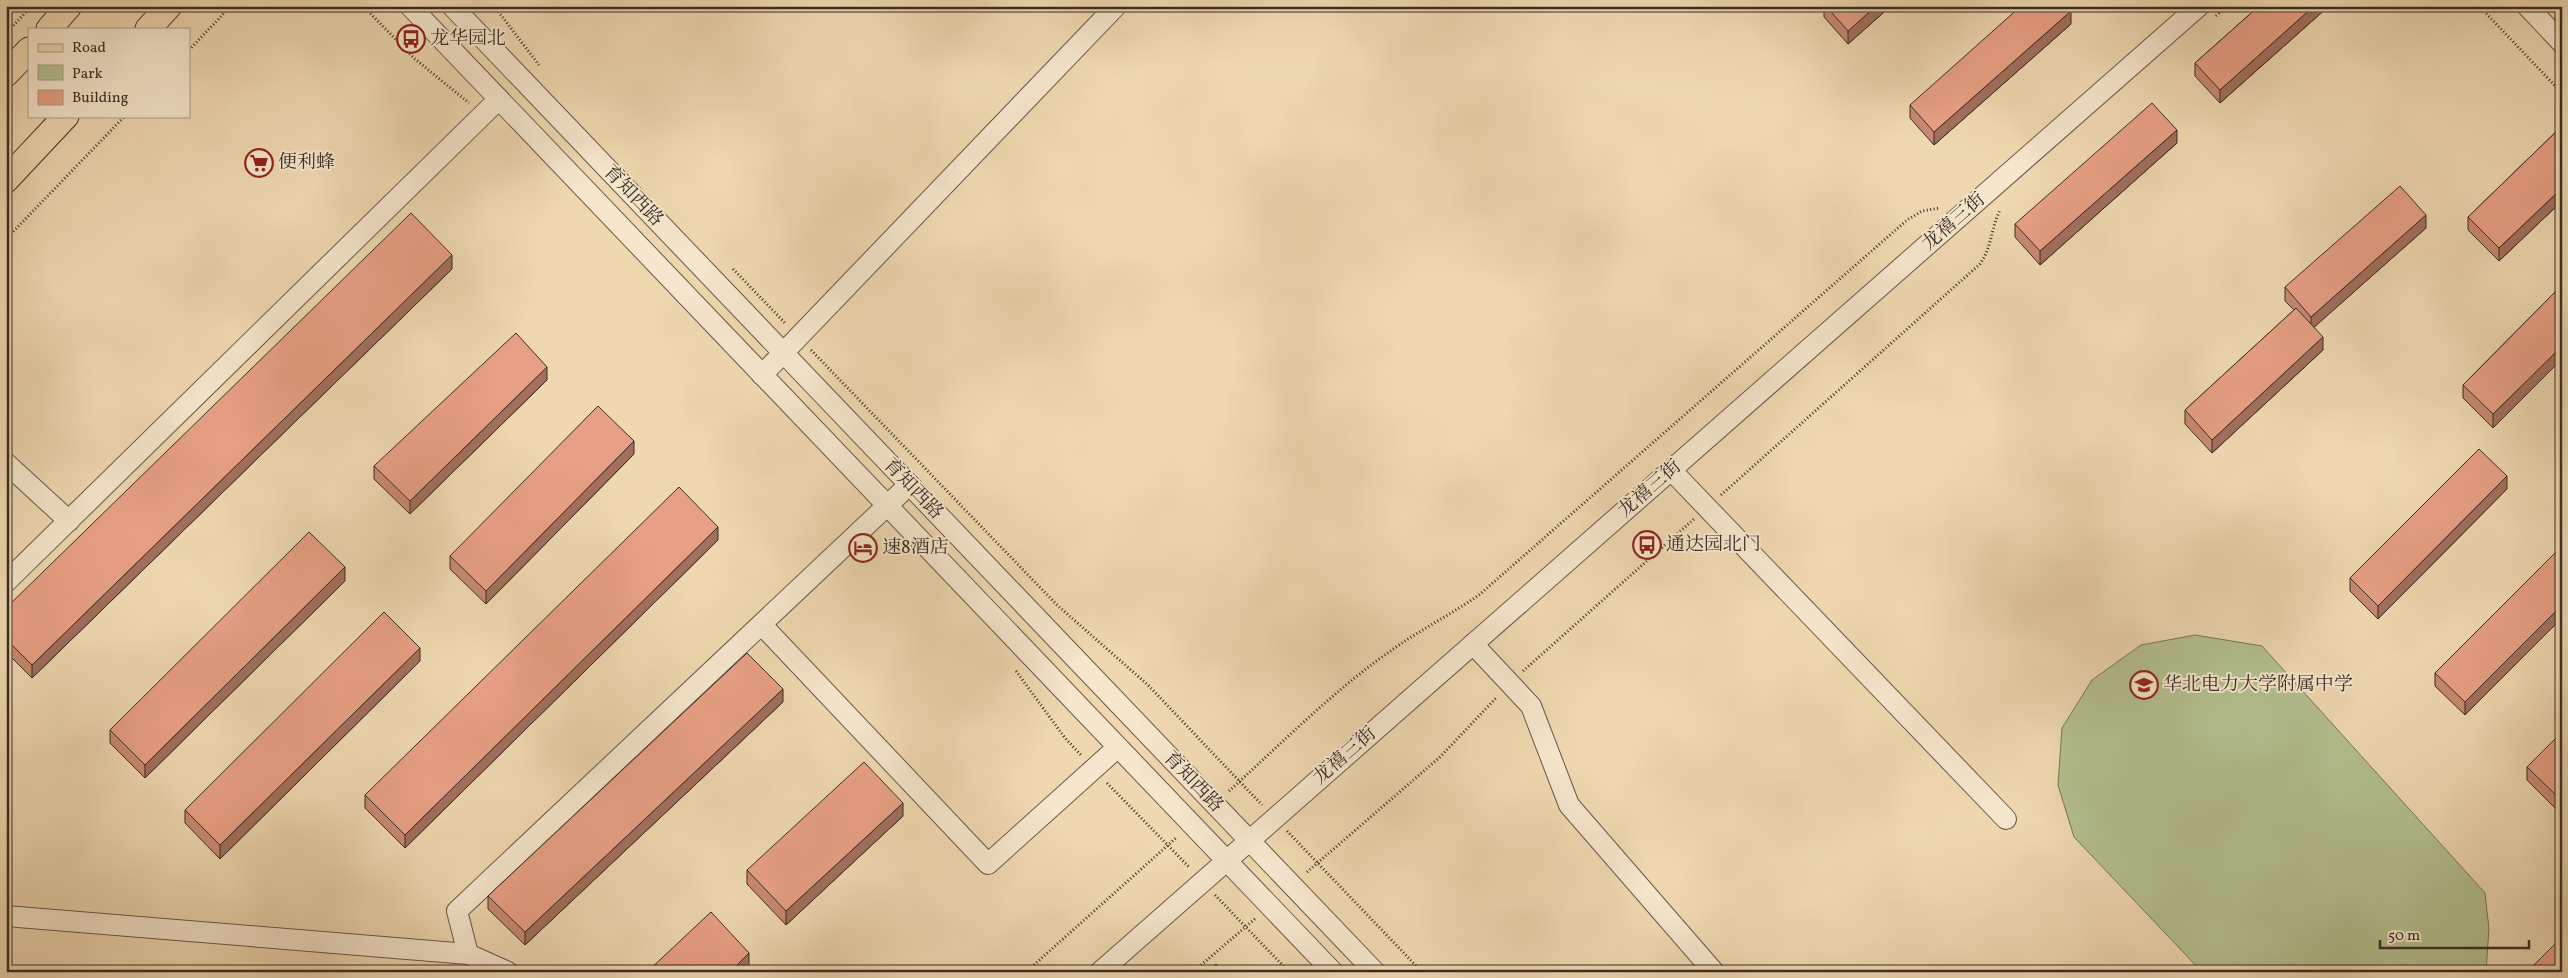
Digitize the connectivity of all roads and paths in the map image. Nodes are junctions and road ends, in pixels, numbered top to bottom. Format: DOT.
graph roads {
  1 [pos="32,6"];
  2 [pos="70,6"];
  3 [pos="169,6"];
  4 [pos="231,6"];
  5 [pos="364,6"];
  6 [pos="410,6"];
  7 [pos="452,6"];
  8 [pos="494,6"];
  9 [pos="1116,6"];
  10 [pos="2227,6"];
  11 [pos="2479,6"];
  12 [pos="2527,6"];
  13 [pos="2207,12"];
  14 [pos="50,28"];
  15 [pos="149,28"];
  16 [pos="6,33"];
  17 [pos="2562,43"];
  18 [pos="190,49"];
  19 [pos="28,51"];
  20 [pos="543,70"];
  21 [pos="6,74"];
  22 [pos="2562,93"];
  23 [pos="499,100"];
  24 [pos="483,115"];
  25 [pos="64,118"];
  26 [pos="123,118"];
  27 [pos="6,180"];
  28 [pos="2003,204"];
  29 [pos="1946,207"];
  30 [pos="6,239"];
  31 [pos="730,265"];
  32 [pos="799,337"];
  33 [pos="783,353"];
  34 [pos="762,375"];
  35 [pos="6,464"];
  36 [pos="1671,470"];
  37 [pos="910,485"];
  38 [pos="888,506"];
  39 [pos="1707,507"];
  40 [pos="69,521"];
  41 [pos="6,582"];
  42 [pos="762,625"];
  43 [pos="1473,644"];
  44 [pos="1011,664"];
  45 [pos="1509,683"];
  46 [pos="1118,747"];
  47 [pos="1094,769"];
  48 [pos="1253,769"];
  49 [pos="1228,770"];
  50 [pos="2006,819"];
  51 [pos="1155,832"];
  52 [pos="1249,841"];
  53 [pos="1331,852"];
  54 [pos="1157,855"];
  55 [pos="1227,861"];
  56 [pos="1330,876"];
  57 [pos="6,916"];
  58 [pos="1256,938"];
  59 [pos="1228,941"];
  60 [pos="468,954"];
  61 [pos="508,972"];
  62 [pos="1026,972"];
  63 [pos="1100,972"];
  64 [pos="1193,972"];
  65 [pos="1289,972"];
  66 [pos="1333,972"];
  67 [pos="1374,972"];
  68 [pos="1422,972"];
  69 [pos="1714,972"];
  1 -- 16 [label="path"];
  2 -- 14 [label="main road"];
  3 -- 15 [label="main road"];
  4 -- 18 [label="path"];
  5 -- 24 [label="path"];
  6 -- 23 [label="street, 育知西路"];
  7 -- 33 [label="street, 育知西路"];
  8 -- 20 [label="path"];
  9 -- 32 [label="street"];
  10 -- 13 [label="path"];
  11 -- 22 [label="path"];
  12 -- 17 [label="street"];
  13 -- 36 [label="street, 龙禧三街"];
  19 -- 21 [label="main road"];
  23 -- 24 [label="street"];
  23 -- 34 [label="street, 育知西路"];
  24 -- 40 [label="street"];
  25 -- 27 [label="main road"];
  26 -- 30 [label="path"];
  28 -- 39 [label="path"];
  29 -- 48 [label="path"];
  31 -- 32 [label="path"];
  32 -- 33 [label="street"];
  32 -- 49 [label="path"];
  33 -- 34 [label="street"];
  33 -- 37 [label="street, 育知西路"];
  34 -- 38 [label="street, 育知西路"];
  35 -- 40 [label="street"];
  36 -- 39 [label="street"];
  36 -- 43 [label="street, 龙禧三街"];
  37 -- 38 [label="street"];
  37 -- 52 [label="street, 育知西路"];
  38 -- 42 [label="street"];
  38 -- 46 [label="street, 育知西路"];
  39 -- 45 [label="path"];
  39 -- 50 [label="street"];
  40 -- 41 [label="street"];
  42 -- 47 [label="street"];
  42 -- 60 [label="street"];
  43 -- 45 [label="street"];
  43 -- 52 [label="street, 龙禧三街"];
  44 -- 47 [label="path"];
  45 -- 53 [label="path"];
  45 -- 69 [label="street"];
  46 -- 47 [label="street"];
  46 -- 55 [label="street, 育知西路"];
  47 -- 51 [label="path"];
  52 -- 55 [label="street, 龙禧三街"];
  52 -- 67 [label="street, 育知西路"];
  54 -- 62 [label="path"];
  55 -- 63 [label="street, 龙禧三街"];
  55 -- 66 [label="street, 育知西路"];
  56 -- 68 [label="path"];
  57 -- 60 [label="street"];
  58 -- 65 [label="path"];
  59 -- 64 [label="path"];
  60 -- 61 [label="street"];
}
